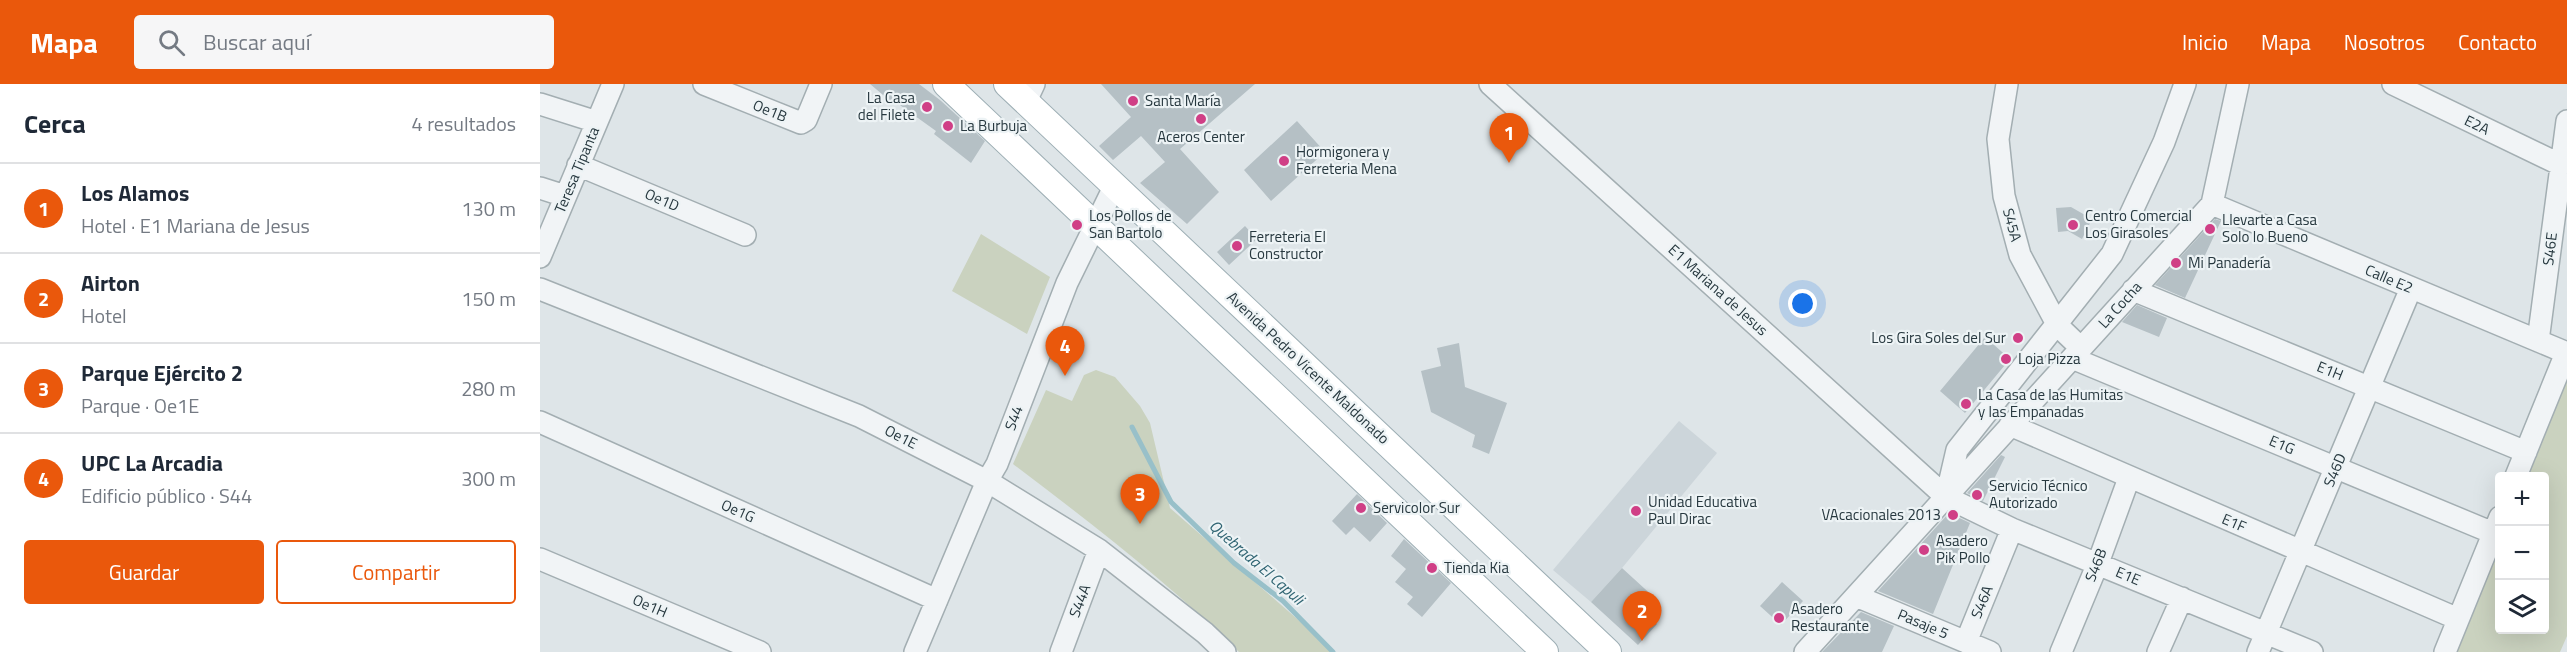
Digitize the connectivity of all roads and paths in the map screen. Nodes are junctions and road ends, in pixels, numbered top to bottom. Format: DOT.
graph roads {
  1 [pos="613,84"];
  2 [pos="704,84"];
  3 [pos="821,84"];
  4 [pos="946,84"];
  5 [pos="1007,84"];
  6 [pos="1491,84"];
  7 [pos="2007,84"];
  8 [pos="2185,84"];
  9 [pos="2238,84"];
  10 [pos="2393,84"];
  11 [pos="1030,92"];
  12 [pos="540,104"];
  13 [pos="2567,121"];
  14 [pos="597,122"];
  15 [pos="578,165"];
  16 [pos="2561,165"];
  17 [pos="1115,185"];
  18 [pos="540,188"];
  19 [pos="565,196"];
  20 [pos="2211,204"];
  21 [pos="1094,225"];
  22 [pos="745,235"];
  23 [pos="540,257"];
  24 [pos="2411,288"];
  25 [pos="540,289"];
  26 [pos="2133,290"];
  27 [pos="2058,326"];
  28 [pos="2538,341"];
  29 [pos="2076,353"];
  30 [pos="2567,353"];
  31 [pos="2369,387"];
  32 [pos="540,422"];
  33 [pos="2010,425"];
  34 [pos="2526,452"];
  35 [pos="2336,468"];
  36 [pos="2518,472"];
  37 [pos="2129,478"];
  38 [pos="987,481"];
  39 [pos="1946,496"];
  40 [pos="2495,525"];
  41 [pos="2496,526"];
  42 [pos="2012,529"];
  43 [pos="1099,550"];
  44 [pos="2300,551"];
  45 [pos="540,559"];
  46 [pos="2098,563"];
  47 [pos="1856,596"];
  48 [pos="2182,598"];
  49 [pos="937,600"];
  50 [pos="2458,619"];
  51 [pos="1201,642"];
  52 [pos="1966,642"];
  53 [pos="2262,642"];
  54 [pos="760,652"];
  55 [pos="915,652"];
  56 [pos="1061,652"];
  57 [pos="1225,652"];
  58 [pos="1545,652"];
  59 [pos="1608,652"];
  60 [pos="1805,652"];
  61 [pos="1990,652"];
  62 [pos="2061,652"];
  63 [pos="2158,652"];
  64 [pos="2312,652"];
  65 [pos="2445,652"];
  1 -- 14 [label="street, Teresa Tipanta"];
  2 -- 3 [label="street, Oe1B"];
  4 -- 21 [label="main road"];
  5 -- 11 [label="main road, Avenida Pedro Vicente Maldonado"];
  6 -- 39 [label="street, E1 Mariana de Jesus"];
  7 -- 27 [label="street, S45A"];
  8 -- 27 [label="street, La Cocha"];
  9 -- 20 [label="street, La Cocha"];
  10 -- 16 [label="street, E2A"];
  11 -- 17 [label="main road, Avenida Pedro Vicente Maldonado"];
  12 -- 14 [label="street"];
  13 -- 16 [label="street, S46E"];
  14 -- 15 [label="street, Teresa Tipanta"];
  15 -- 19 [label="street, Teresa Tipanta"];
  15 -- 22 [label="street, Oe1D"];
  16 -- 28 [label="street, S46E"];
  17 -- 21 [label="street, S44"];
  17 -- 59 [label="main road, Avenida Pedro Vicente Maldonado"];
  18 -- 19 [label="street"];
  19 -- 23 [label="street, Teresa Tipanta"];
  20 -- 24 [label="street, Calle E2"];
  20 -- 26 [label="street, La Cocha"];
  21 -- 38 [label="street, S44"];
  21 -- 58 [label="main road"];
  24 -- 28 [label="street, Calle E2"];
  24 -- 31 [label="street, S46D"];
  25 -- 38 [label="street, Oe1E"];
  26 -- 29 [label="street, La Cocha"];
  26 -- 31 [label="street, E1H"];
  27 -- 29 [label="street, S45A"];
  27 -- 39 [label="street, La Cocha"];
  28 -- 30 [label="street, Calle E2"];
  29 -- 33 [label="street, La Cocha"];
  29 -- 35 [label="street, E1G"];
  30 -- 34 [label="street"];
  31 -- 34 [label="street, E1H"];
  31 -- 35 [label="street, S46D"];
  32 -- 49 [label="street, Oe1G"];
  33 -- 37 [label="street, E1F"];
  33 -- 39 [label="street, La Cocha"];
  34 -- 36 [label="street"];
  35 -- 40 [label="street, E1G"];
  35 -- 44 [label="street, S46D"];
  37 -- 44 [label="street, E1F"];
  37 -- 46 [label="street, S46B"];
  38 -- 43 [label="street, Oe1E"];
  38 -- 49 [label="street, S44"];
  39 -- 42 [label="street, E1E"];
  39 -- 47 [label="street, La Cocha"];
  41 -- 50 [label="street"];
  42 -- 46 [label="street, E1E"];
  42 -- 52 [label="street, S46A"];
  43 -- 51 [label="street, Oe1E"];
  43 -- 56 [label="street, S44A"];
  44 -- 50 [label="street, E1F"];
  44 -- 53 [label="street, S46D"];
  45 -- 54 [label="street, Oe1H"];
  46 -- 48 [label="street, E1E"];
  46 -- 62 [label="street, S46B"];
  47 -- 52 [label="street, Pasaje 5"];
  47 -- 60 [label="street, La Cocha"];
  48 -- 53 [label="street, E1E"];
  48 -- 63 [label="street"];
  49 -- 55 [label="street, S44"];
  50 -- 65 [label="street"];
  51 -- 57 [label="street, Oe1E"];
  52 -- 61 [label="street, Pasaje 5"];
  53 -- 64 [label="street, E1E"];
}
